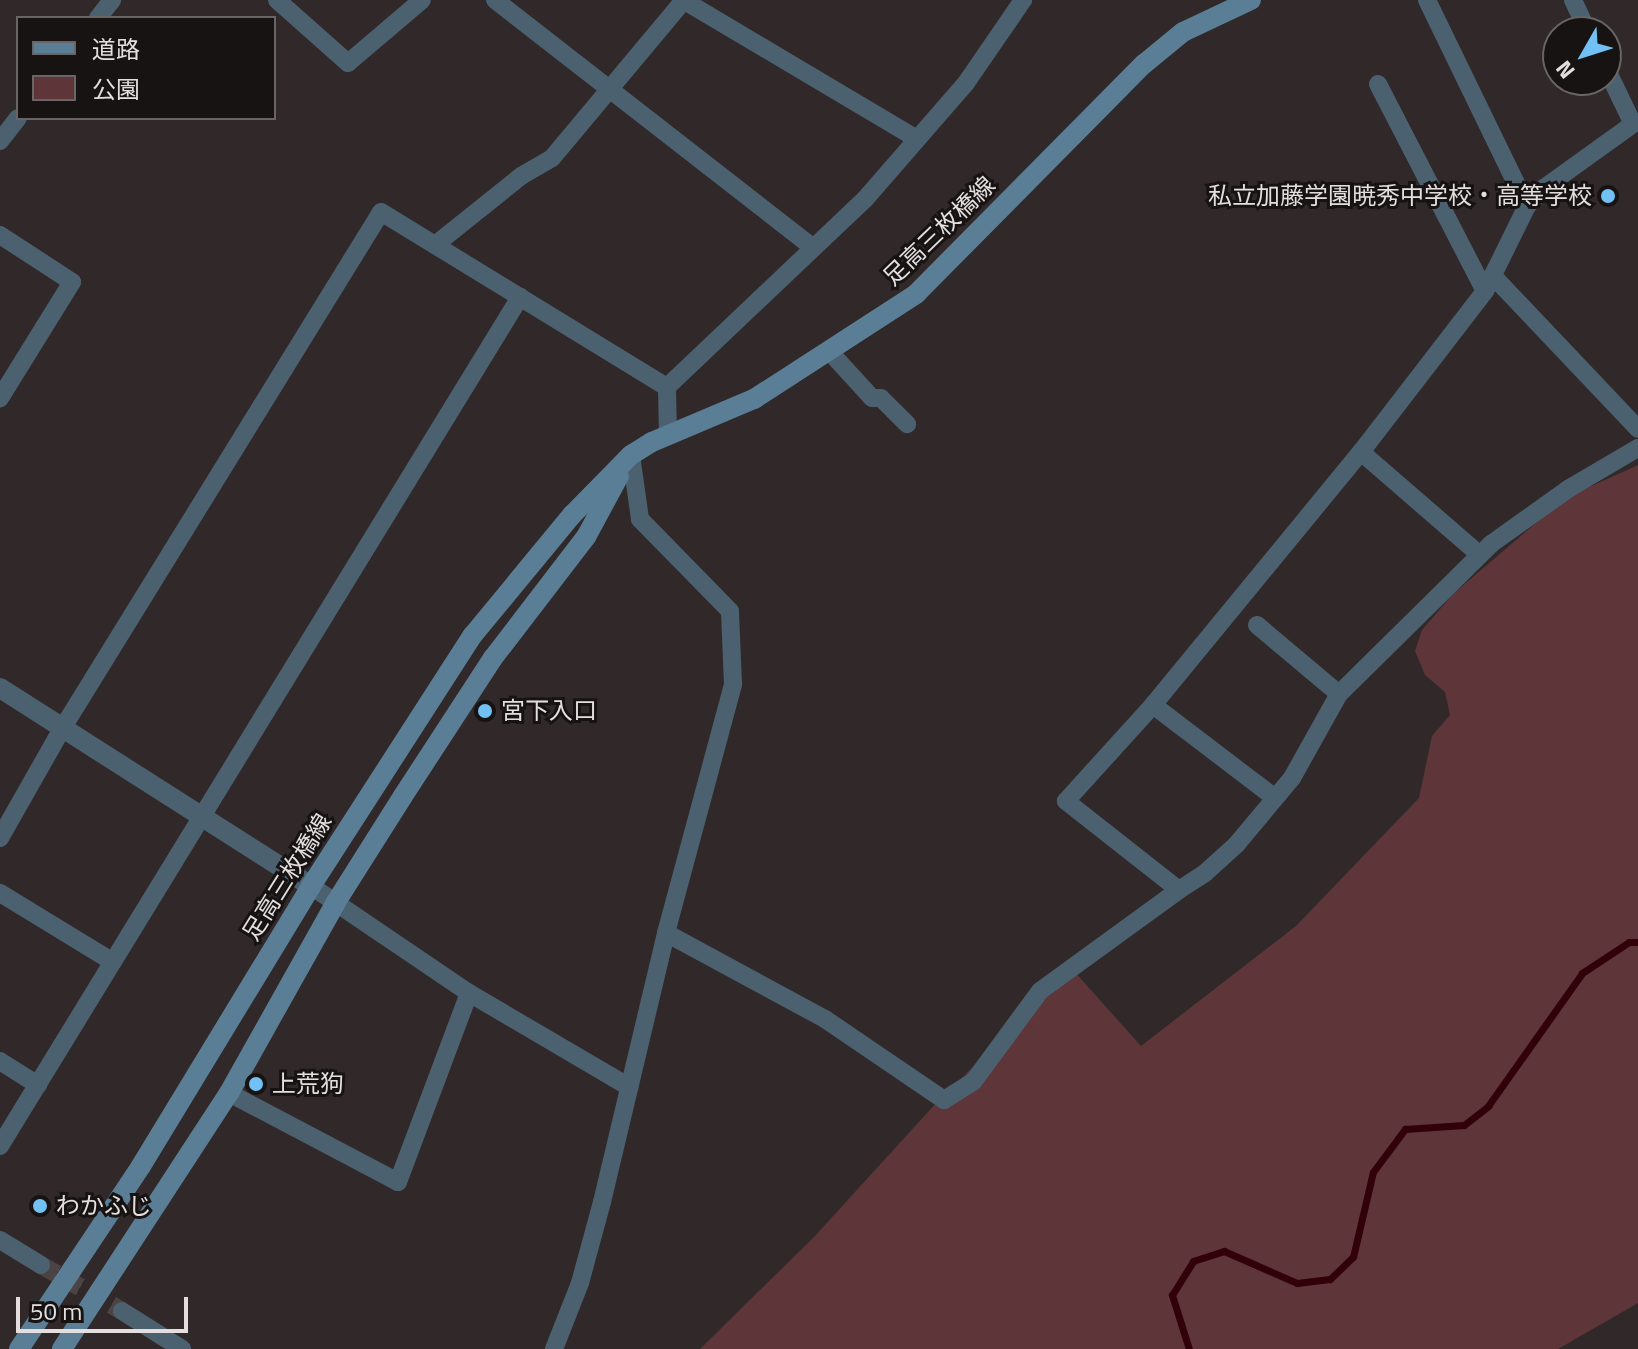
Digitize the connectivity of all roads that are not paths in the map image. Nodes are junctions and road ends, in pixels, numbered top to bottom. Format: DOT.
graph roads {
  1 [pos="112,0"];
  2 [pos="277,0"];
  3 [pos="422,0"];
  4 [pos="495,0"];
  5 [pos="684,0"];
  6 [pos="1023,0"];
  7 [pos="1251,0"];
  8 [pos="1427,0"];
  9 [pos="100,16"];
  10 [pos="1378,84"];
  11 [pos="612,91"];
  12 [pos="1620,96"];
  13 [pos="16,120"];
  14 [pos="917,139"];
  15 [pos="0,141"];
  16 [pos="1527,206"];
  17 [pos="0,235"];
  18 [pos="435,245"];
  19 [pos="813,248"];
  20 [pos="1489,284"];
  21 [pos="520,297"];
  22 [pos="830,352"];
  23 [pos="667,387"];
  24 [pos="0,398"];
  25 [pos="907,424"];
  26 [pos="1638,429"];
  27 [pos="668,436"];
  28 [pos="1638,448"];
  29 [pos="1361,452"];
  30 [pos="631,455"];
  31 [pos="1480,555"];
  32 [pos="1257,625"];
  33 [pos="0,688"];
  34 [pos="1339,694"];
  35 [pos="1153,705"];
  36 [pos="62,729"];
  37 [pos="1275,798"];
  38 [pos="203,818"];
  39 [pos="0,838"];
  40 [pos="311,886"];
  41 [pos="1179,890"];
  42 [pos="0,893"];
  43 [pos="336,902"];
  44 [pos="666,933"];
  45 [pos="113,962"];
  46 [pos="469,993"];
  47 [pos="0,1061"];
  48 [pos="38,1085"];
  49 [pos="629,1087"];
  50 [pos="229,1093"];
  51 [pos="0,1146"];
  52 [pos="0,1240"];
  53 [pos="41,1265"];
  54 [pos="122,1311"];
  55 [pos="19,1349"];
  56 [pos="62,1349"];
  57 [pos="182,1349"];
  58 [pos="554,1349"];
  1 -- 9 [label="street"];
  2 -- 3 [label="street"];
  4 -- 11 [label="street"];
  5 -- 11 [label="street"];
  5 -- 14 [label="street"];
  6 -- 14 [label="street"];
  7 -- 22 [label="main road, 足高三枚橋線"];
  8 -- 16 [label="street"];
  10 -- 20 [label="street"];
  11 -- 18 [label="street"];
  11 -- 19 [label="street"];
  12 -- 16 [label="street"];
  13 -- 15 [label="street"];
  14 -- 19 [label="street"];
  16 -- 20 [label="street"];
  17 -- 24 [label="street"];
  18 -- 21 [label="street"];
  18 -- 36 [label="street"];
  19 -- 23 [label="street"];
  20 -- 26 [label="street"];
  20 -- 29 [label="street"];
  21 -- 23 [label="street"];
  21 -- 38 [label="street"];
  22 -- 25 [label="street"];
  22 -- 27 [label="main road, 足高三枚橋線"];
  23 -- 27 [label="street"];
  27 -- 30 [label="main road, 足高三枚橋線"];
  28 -- 31 [label="street"];
  29 -- 31 [label="street"];
  29 -- 35 [label="street"];
  30 -- 40 [label="main road, 足高三枚橋線"];
  30 -- 43 [label="main road"];
  30 -- 44 [label="street"];
  31 -- 34 [label="street"];
  32 -- 34 [label="street"];
  33 -- 36 [label="street"];
  34 -- 37 [label="street"];
  35 -- 37 [label="street"];
  35 -- 41 [label="street"];
  36 -- 38 [label="street"];
  36 -- 39 [label="street"];
  37 -- 41 [label="street"];
  38 -- 40 [label="street"];
  38 -- 45 [label="street"];
  40 -- 43 [label="street"];
  40 -- 55 [label="main road, 足高三枚橋線"];
  41 -- 44 [label="street"];
  42 -- 45 [label="street"];
  43 -- 46 [label="street"];
  43 -- 50 [label="main road"];
  44 -- 49 [label="street"];
  45 -- 48 [label="street"];
  46 -- 49 [label="street"];
  46 -- 50 [label="street"];
  47 -- 48 [label="street"];
  48 -- 51 [label="street"];
  49 -- 58 [label="street"];
  50 -- 56 [label="main road"];
  52 -- 53 [label="street"];
  54 -- 57 [label="street"];
}
